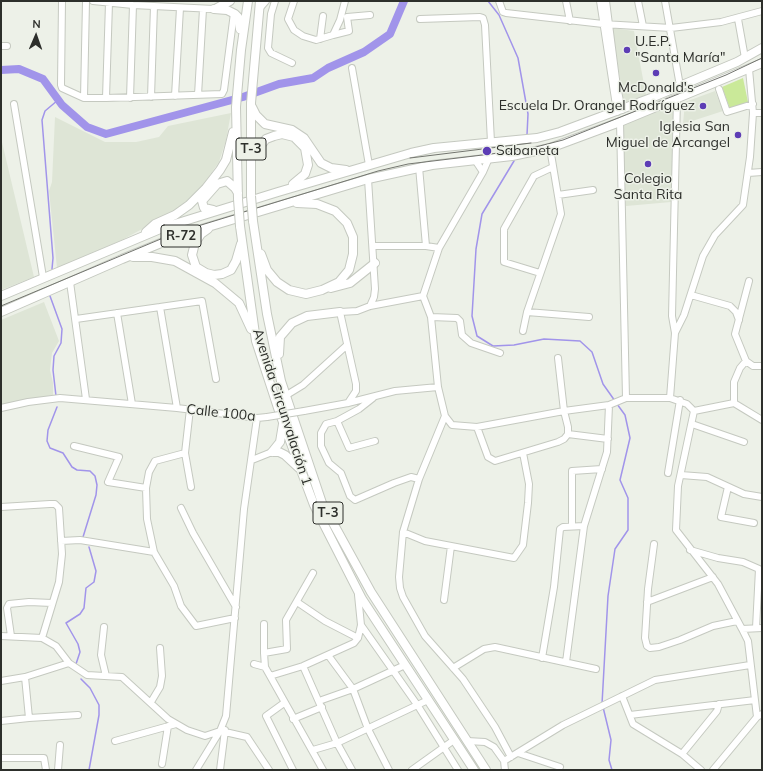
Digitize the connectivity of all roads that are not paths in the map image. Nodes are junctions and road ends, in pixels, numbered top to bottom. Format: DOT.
graph roads {
  1 [pos="62,1"];
  2 [pos="86,1"];
  3 [pos="93,1"];
  4 [pos="230,1"];
  5 [pos="248,1"];
  6 [pos="266,1"];
  7 [pos="275,1"];
  8 [pos="292,1"];
  9 [pos="345,1"];
  10 [pos="499,1"];
  11 [pos="566,1"];
  12 [pos="600,1"];
  13 [pos="606,1"];
  14 [pos="638,1"];
  15 [pos="665,1"];
  16 [pos="109,3"];
  17 [pos="133,5"];
  18 [pos="260,5"];
  19 [pos="154,6"];
  20 [pos="180,8"];
  21 [pos="203,9"];
  22 [pos="214,9"];
  23 [pos="762,11"];
  24 [pos="234,13"];
  25 [pos="370,15"];
  26 [pos="323,16"];
  27 [pos="344,17"];
  28 [pos="420,19"];
  29 [pos="738,19"];
  30 [pos="570,20"];
  31 [pos="606,24"];
  32 [pos="643,26"];
  33 [pos="671,28"];
  34 [pos="333,35"];
  35 [pos="320,39"];
  36 [pos="762,48"];
  37 [pos="241,50"];
  38 [pos="745,58"];
  39 [pos="292,63"];
  40 [pos="762,63"];
  41 [pos="352,68"];
  42 [pos="749,69"];
  43 [pos="680,86"];
  44 [pos="719,89"];
  45 [pos="198,95"];
  46 [pos="175,96"];
  47 [pos="152,97"];
  48 [pos="84,98"];
  49 [pos="106,98"];
  50 [pos="130,98"];
  51 [pos="677,99"];
  52 [pos="251,102"];
  53 [pos="14,104"];
  54 [pos="753,104"];
  55 [pos="236,108"];
  56 [pos="619,111"];
  57 [pos="753,113"];
  58 [pos="762,113"];
  59 [pos="620,122"];
  60 [pos="491,142"];
  61 [pos="550,148"];
  62 [pos="251,158"];
  63 [pos="489,158"];
  64 [pos="475,160"];
  65 [pos="369,165"];
  66 [pos="419,167"];
  67 [pos="553,167"];
  68 [pos="352,170"];
  69 [pos="482,172"];
  70 [pos="762,172"];
  71 [pos="748,173"];
  72 [pos="368,179"];
  73 [pos="593,190"];
  74 [pos="278,192"];
  75 [pos="558,195"];
  76 [pos="238,197"];
  77 [pos="290,202"];
  78 [pos="216,210"];
  79 [pos="212,226"];
  80 [pos="255,237"];
  81 [pos="139,238"];
  82 [pos="242,240"];
  83 [pos="374,246"];
  84 [pos="426,246"];
  85 [pos="439,248"];
  86 [pos="122,259"];
  87 [pos="374,263"];
  88 [pos="540,273"];
  89 [pos="43,277"];
  90 [pos="749,281"];
  91 [pos="70,282"];
  92 [pos="322,290"];
  93 [pos="691,295"];
  94 [pos="1,296"];
  95 [pos="423,296"];
  96 [pos="370,306"];
  97 [pos="160,307"];
  98 [pos="1,312"];
  99 [pos="340,312"];
  100 [pos="527,312"];
  101 [pos="117,313"];
  102 [pos="431,316"];
  103 [pos="589,317"];
  104 [pos="76,319"];
  105 [pos="739,320"];
  106 [pos="523,331"];
  107 [pos="674,333"];
  108 [pos="256,341"];
  109 [pos="346,346"];
  110 [pos="500,353"];
  111 [pos="558,358"];
  112 [pos="746,361"];
  113 [pos="762,366"];
  114 [pos="216,378"];
  115 [pos="282,381"];
  116 [pos="438,387"];
  117 [pos="376,395"];
  118 [pos="285,396"];
  119 [pos="670,398"];
  120 [pos="86,399"];
  121 [pos="624,399"];
  122 [pos="680,400"];
  123 [pos="348,403"];
  124 [pos="734,403"];
  125 [pos="132,404"];
  126 [pos="611,404"];
  127 [pos="1,408"];
  128 [pos="177,408"];
  129 [pos="190,409"];
  130 [pos="564,411"];
  131 [pos="694,411"];
  132 [pos="445,416"];
  133 [pos="257,418"];
  134 [pos="762,420"];
  135 [pos="337,421"];
  136 [pos="284,422"];
  137 [pos="692,424"];
  138 [pos="476,427"];
  139 [pos="568,434"];
  140 [pos="608,439"];
  141 [pos="376,441"];
  142 [pos="744,442"];
  143 [pos="74,446"];
  144 [pos="272,452"];
  145 [pos="185,453"];
  146 [pos="523,453"];
  147 [pos="252,460"];
  148 [pos="602,469"];
  149 [pos="302,471"];
  150 [pos="668,473"];
  151 [pos="681,475"];
  152 [pos="419,479"];
  153 [pos="191,487"];
  154 [pos="728,487"];
  155 [pos="146,488"];
  156 [pos="762,497"];
  157 [pos="1,507"];
  158 [pos="181,508"];
  159 [pos="754,523"];
  160 [pos="572,526"];
  161 [pos="584,526"];
  162 [pos="403,532"];
  163 [pos="61,541"];
  164 [pos="654,544"];
  165 [pos="451,546"];
  166 [pos="690,550"];
  167 [pos="154,552"];
  168 [pos="760,568"];
  169 [pos="313,573"];
  170 [pos="712,577"];
  171 [pos="358,591"];
  172 [pos="444,600"];
  173 [pos="297,602"];
  174 [pos="647,602"];
  175 [pos="52,603"];
  176 [pos="236,607"];
  177 [pos="235,618"];
  178 [pos="264,624"];
  179 [pos="361,625"];
  180 [pos="739,625"];
  181 [pos="104,627"];
  182 [pos="759,628"];
  183 [pos="1,636"];
  184 [pos="11,636"];
  185 [pos="42,638"];
  186 [pos="358,638"];
  187 [pos="160,648"];
  188 [pos="264,653"];
  189 [pos="328,655"];
  190 [pos="542,658"];
  191 [pos="566,662"];
  192 [pos="69,663"];
  193 [pos="254,664"];
  194 [pos="405,665"];
  195 [pos="750,665"];
  196 [pos="303,666"];
  197 [pos="264,667"];
  198 [pos="453,668"];
  199 [pos="596,669"];
  200 [pos="394,670"];
  201 [pos="106,676"];
  202 [pos="270,676"];
  203 [pos="25,677"];
  204 [pos="1,682"];
  205 [pos="353,689"];
  206 [pos="622,696"];
  207 [pos="428,700"];
  208 [pos="755,700"];
  209 [pos="151,702"];
  210 [pos="284,703"];
  211 [pos="320,704"];
  212 [pos="719,704"];
  213 [pos="418,706"];
  214 [pos="78,715"];
  215 [pos="630,715"];
  216 [pos="759,715"];
  217 [pos="29,718"];
  218 [pos="293,719"];
  219 [pos="1,721"];
  220 [pos="176,724"];
  221 [pos="168,726"];
  222 [pos="368,729"];
  223 [pos="222,731"];
  224 [pos="454,740"];
  225 [pos="115,741"];
  226 [pos="467,741"];
  227 [pos="337,743"];
  228 [pos="60,745"];
  229 [pos="444,748"];
  230 [pos="313,750"];
  231 [pos="518,753"];
  232 [pos="682,754"];
  233 [pos="511,757"];
  234 [pos="1,758"];
  235 [pos="504,761"];
  236 [pos="162,764"];
  237 [pos="560,767"];
  238 [pos="46,770"];
  239 [pos="58,770"];
  240 [pos="196,770"];
  241 [pos="220,770"];
  242 [pos="269,770"];
  243 [pos="294,770"];
  244 [pos="321,770"];
  245 [pos="352,770"];
  246 [pos="389,770"];
  247 [pos="412,770"];
  248 [pos="458,770"];
  249 [pos="474,770"];
  250 [pos="486,770"];
  251 [pos="505,770"];
  252 [pos="701,770"];
  253 [pos="713,770"];
  1 -- 48 [label="street"];
  2 -- 48 [label="street"];
  3 -- 16 [label="street"];
  4 -- 22 [label="main road"];
  5 -- 37 [label="main road, Avenida Circunvalación 1 / T-3"];
  6 -- 18 [label="street"];
  7 -- 39 [label="street"];
  8 -- 35 [label="street"];
  9 -- 27 [label="street"];
  10 -- 30 [label="street"];
  11 -- 30 [label="street"];
  12 -- 31 [label="street"];
  13 -- 31 [label="street"];
  14 -- 32 [label="street"];
  15 -- 33 [label="street"];
  16 -- 17 [label="street"];
  16 -- 49 [label="street"];
  17 -- 19 [label="street"];
  17 -- 50 [label="street"];
  18 -- 52 [label="main road, Avenida Circunvalación 1 / T-3"];
  19 -- 20 [label="street"];
  19 -- 47 [label="street"];
  20 -- 21 [label="street"];
  20 -- 46 [label="street"];
  21 -- 22 [label="street"];
  21 -- 45 [label="street"];
  22 -- 24 [label="main road"];
  23 -- 29 [label="street"];
  24 -- 37 [label="main road"];
  24 -- 45 [label="street"];
  25 -- 27 [label="street"];
  26 -- 35 [label="street"];
  27 -- 34 [label="street"];
  27 -- 34 [label="street"];
  28 -- 60 [label="street"];
  29 -- 33 [label="street"];
  29 -- 38 [label="street"];
  30 -- 31 [label="street"];
  31 -- 32 [label="street"];
  31 -- 56 [label="street"];
  32 -- 33 [label="street"];
  33 -- 43 [label="street"];
  34 -- 35 [label="street"];
  36 -- 38 [label="main road, R-72"];
  37 -- 55 [label="main road, Avenida Circunvalación 1 / T-3"];
  38 -- 43 [label="main road, R-72"];
  40 -- 42 [label="main road, R-72"];
  41 -- 65 [label="street"];
  42 -- 51 [label="main road, R-72"];
  42 -- 54 [label="street"];
  43 -- 56 [label="main road, R-72"];
  44 -- 54 [label="street"];
  45 -- 46 [label="street"];
  46 -- 47 [label="street"];
  47 -- 50 [label="street"];
  48 -- 49 [label="street"];
  49 -- 50 [label="street"];
  51 -- 59 [label="main road, R-72"];
  51 -- 107 [label="street"];
  52 -- 62 [label="main road, Avenida Circunvalación 1 / T-3"];
  52 -- 68 [label="main road"];
  53 -- 89 [label="street"];
  54 -- 57 [label="street"];
  55 -- 76 [label="main road, Avenida Circunvalación 1 / T-3"];
  55 -- 81 [label="main road"];
  56 -- 60 [label="main road, R-72"];
  57 -- 58 [label="street"];
  57 -- 71 [label="street"];
  59 -- 61 [label="main road, R-72"];
  59 -- 121 [label="street"];
  60 -- 65 [label="main road, R-72"];
  61 -- 63 [label="main road, R-72"];
  61 -- 67 [label="street"];
  62 -- 74 [label="main road"];
  62 -- 80 [label="main road, Avenida Circunvalación 1 / T-3, bridge"];
  63 -- 64 [label="main road, R-72"];
  63 -- 69 [label="street"];
  64 -- 66 [label="main road, R-72"];
  64 -- 69 [label="street"];
  65 -- 68 [label="main road, R-72"];
  66 -- 72 [label="main road, R-72"];
  66 -- 84 [label="street"];
  67 -- 75 [label="street"];
  67 -- 88 [label="street"];
  68 -- 74 [label="main road, R-72"];
  69 -- 85 [label="street"];
  70 -- 71 [label="street"];
  71 -- 93 [label="street"];
  72 -- 77 [label="main road, R-72"];
  72 -- 83 [label="street"];
  73 -- 75 [label="street"];
  74 -- 78 [label="main road, R-72"];
  75 -- 88 [label="street"];
  76 -- 78 [label="main road"];
  76 -- 82 [label="main road, Avenida Circunvalación 1 / T-3, bridge"];
  77 -- 79 [label="main road, R-72"];
  77 -- 92 [label="main road"];
  78 -- 81 [label="main road, R-72"];
  79 -- 82 [label="main road"];
  79 -- 86 [label="main road, R-72"];
  80 -- 92 [label="main road"];
  80 -- 115 [label="main road, Avenida Circunvalación 1 / T-3"];
  81 -- 89 [label="main road, R-72"];
  82 -- 108 [label="main road, Avenida Circunvalación 1 / T-3"];
  83 -- 84 [label="street"];
  83 -- 87 [label="street"];
  84 -- 85 [label="street"];
  85 -- 95 [label="street"];
  86 -- 91 [label="main road, R-72"];
  86 -- 108 [label="main road"];
  87 -- 92 [label="main road"];
  87 -- 96 [label="street"];
  88 -- 100 [label="street"];
  89 -- 94 [label="main road, R-72"];
  90 -- 105 [label="street"];
  91 -- 98 [label="main road, R-72"];
  91 -- 104 [label="street"];
  93 -- 105 [label="street"];
  93 -- 107 [label="street"];
  95 -- 96 [label="street"];
  95 -- 102 [label="street"];
  96 -- 99 [label="street"];
  97 -- 101 [label="street"];
  97 -- 114 [label="street"];
  97 -- 128 [label="street"];
  99 -- 109 [label="street"];
  99 -- 115 [label="main road"];
  100 -- 103 [label="street"];
  100 -- 106 [label="street"];
  101 -- 104 [label="street"];
  101 -- 125 [label="street"];
  102 -- 110 [label="street"];
  102 -- 116 [label="street"];
  104 -- 120 [label="street"];
  105 -- 112 [label="street"];
  107 -- 119 [label="street"];
  108 -- 136 [label="main road, Avenida Circunvalación 1 / T-3"];
  109 -- 118 [label="street"];
  109 -- 123 [label="street"];
  111 -- 130 [label="street"];
  112 -- 113 [label="street"];
  112 -- 124 [label="street"];
  115 -- 118 [label="main road, Avenida Circunvalación 1 / T-3"];
  116 -- 117 [label="street, Calle 100a"];
  116 -- 132 [label="street"];
  117 -- 123 [label="street, Calle 100a"];
  117 -- 135 [label="street"];
  118 -- 226 [label="main road, Avenida Circunvalación 1 / T-3"];
  119 -- 121 [label="street"];
  119 -- 122 [label="street"];
  120 -- 125 [label="street, Calle 100a"];
  120 -- 127 [label="street, Calle 100a"];
  121 -- 126 [label="street"];
  122 -- 131 [label="street"];
  122 -- 150 [label="street"];
  123 -- 133 [label="street, Calle 100a, bridge"];
  124 -- 131 [label="street"];
  124 -- 134 [label="street"];
  125 -- 128 [label="street, Calle 100a"];
  126 -- 130 [label="street"];
  126 -- 140 [label="street"];
  128 -- 129 [label="street, Calle 100a"];
  129 -- 133 [label="street, Calle 100a"];
  129 -- 145 [label="street"];
  130 -- 138 [label="street"];
  130 -- 139 [label="street"];
  131 -- 137 [label="street"];
  132 -- 138 [label="street"];
  132 -- 152 [label="street"];
  133 -- 147 [label="street"];
  135 -- 141 [label="street"];
  135 -- 152 [label="street"];
  136 -- 144 [label="main road"];
  136 -- 149 [label="main road, Avenida Circunvalación 1 / T-3"];
  137 -- 142 [label="street"];
  137 -- 151 [label="street"];
  138 -- 146 [label="street"];
  139 -- 140 [label="street"];
  139 -- 146 [label="street"];
  140 -- 148 [label="street"];
  143 -- 155 [label="street"];
  144 -- 147 [label="street"];
  144 -- 149 [label="main road"];
  145 -- 153 [label="street"];
  145 -- 155 [label="street"];
  146 -- 165 [label="street"];
  147 -- 176 [label="street"];
  148 -- 160 [label="street"];
  148 -- 161 [label="street"];
  149 -- 171 [label="main road, Avenida Circunvalación 1 / T-3"];
  151 -- 154 [label="street"];
  151 -- 166 [label="street"];
  152 -- 162 [label="street"];
  154 -- 156 [label="street"];
  154 -- 159 [label="street"];
  155 -- 167 [label="street"];
  157 -- 163 [label="street"];
  158 -- 176 [label="street"];
  160 -- 161 [label="street"];
  160 -- 190 [label="street"];
  161 -- 191 [label="street"];
  162 -- 165 [label="street"];
  162 -- 198 [label="street"];
  163 -- 167 [label="street"];
  163 -- 175 [label="street"];
  164 -- 174 [label="street"];
  165 -- 172 [label="street"];
  166 -- 168 [label="street"];
  166 -- 170 [label="street"];
  167 -- 177 [label="street"];
  168 -- 182 [label="street"];
  169 -- 173 [label="street"];
  170 -- 174 [label="street"];
  170 -- 180 [label="street"];
  171 -- 179 [label="street"];
  171 -- 194 [label="main road, Avenida Circunvalación 1 / T-3"];
  173 -- 186 [label="street"];
  173 -- 188 [label="street"];
  174 -- 180 [label="street"];
  175 -- 184 [label="street"];
  175 -- 185 [label="street"];
  176 -- 177 [label="street"];
  177 -- 223 [label="street"];
  178 -- 188 [label="street"];
  179 -- 186 [label="street"];
  179 -- 200 [label="street"];
  180 -- 182 [label="street"];
  180 -- 195 [label="street"];
  181 -- 201 [label="street"];
  183 -- 184 [label="street"];
  184 -- 185 [label="street"];
  185 -- 192 [label="street"];
  186 -- 189 [label="street"];
  187 -- 209 [label="street"];
  188 -- 197 [label="street"];
  189 -- 196 [label="street"];
  189 -- 205 [label="street"];
  190 -- 191 [label="street"];
  190 -- 198 [label="street"];
  191 -- 199 [label="street"];
  192 -- 201 [label="street"];
  192 -- 203 [label="street"];
  193 -- 197 [label="street"];
  194 -- 200 [label="street"];
  194 -- 207 [label="main road, Avenida Circunvalación 1 / T-3"];
  195 -- 206 [label="street"];
  195 -- 208 [label="street"];
  196 -- 202 [label="street"];
  196 -- 211 [label="street"];
  197 -- 202 [label="street"];
  198 -- 233 [label="street"];
  200 -- 205 [label="street"];
  200 -- 213 [label="street"];
  201 -- 209 [label="street"];
  202 -- 210 [label="street"];
  203 -- 204 [label="street"];
  203 -- 217 [label="street"];
  205 -- 211 [label="street"];
  205 -- 222 [label="street"];
  206 -- 215 [label="street"];
  206 -- 231 [label="street"];
  207 -- 213 [label="street"];
  207 -- 224 [label="main road, Avenida Circunvalación 1 / T-3"];
  208 -- 212 [label="street"];
  208 -- 216 [label="street"];
  209 -- 220 [label="street"];
  210 -- 218 [label="street"];
  210 -- 243 [label="street"];
  211 -- 218 [label="street"];
  211 -- 227 [label="street"];
  212 -- 215 [label="street"];
  212 -- 232 [label="street"];
  213 -- 222 [label="street"];
  213 -- 229 [label="street"];
  214 -- 217 [label="street"];
  215 -- 232 [label="street"];
  216 -- 253 [label="street"];
  217 -- 219 [label="street"];
  218 -- 230 [label="street"];
  220 -- 221 [label="street"];
  220 -- 223 [label="street"];
  221 -- 225 [label="street"];
  221 -- 236 [label="street"];
  222 -- 227 [label="street"];
  222 -- 246 [label="street"];
  223 -- 240 [label="street"];
  223 -- 241 [label="street"];
  223 -- 242 [label="street"];
  224 -- 229 [label="street"];
  224 -- 249 [label="main road, Avenida Circunvalación 1 / T-3"];
  226 -- 235 [label="street"];
  226 -- 250 [label="main road, Avenida Circunvalación 1 / T-3"];
  227 -- 230 [label="street"];
  227 -- 245 [label="street"];
  228 -- 239 [label="street"];
  229 -- 247 [label="street"];
  229 -- 248 [label="street"];
  230 -- 244 [label="street"];
  231 -- 233 [label="street"];
  231 -- 237 [label="street"];
  232 -- 252 [label="street"];
  233 -- 235 [label="street"];
  234 -- 238 [label="street"];
  235 -- 251 [label="street"];
}
